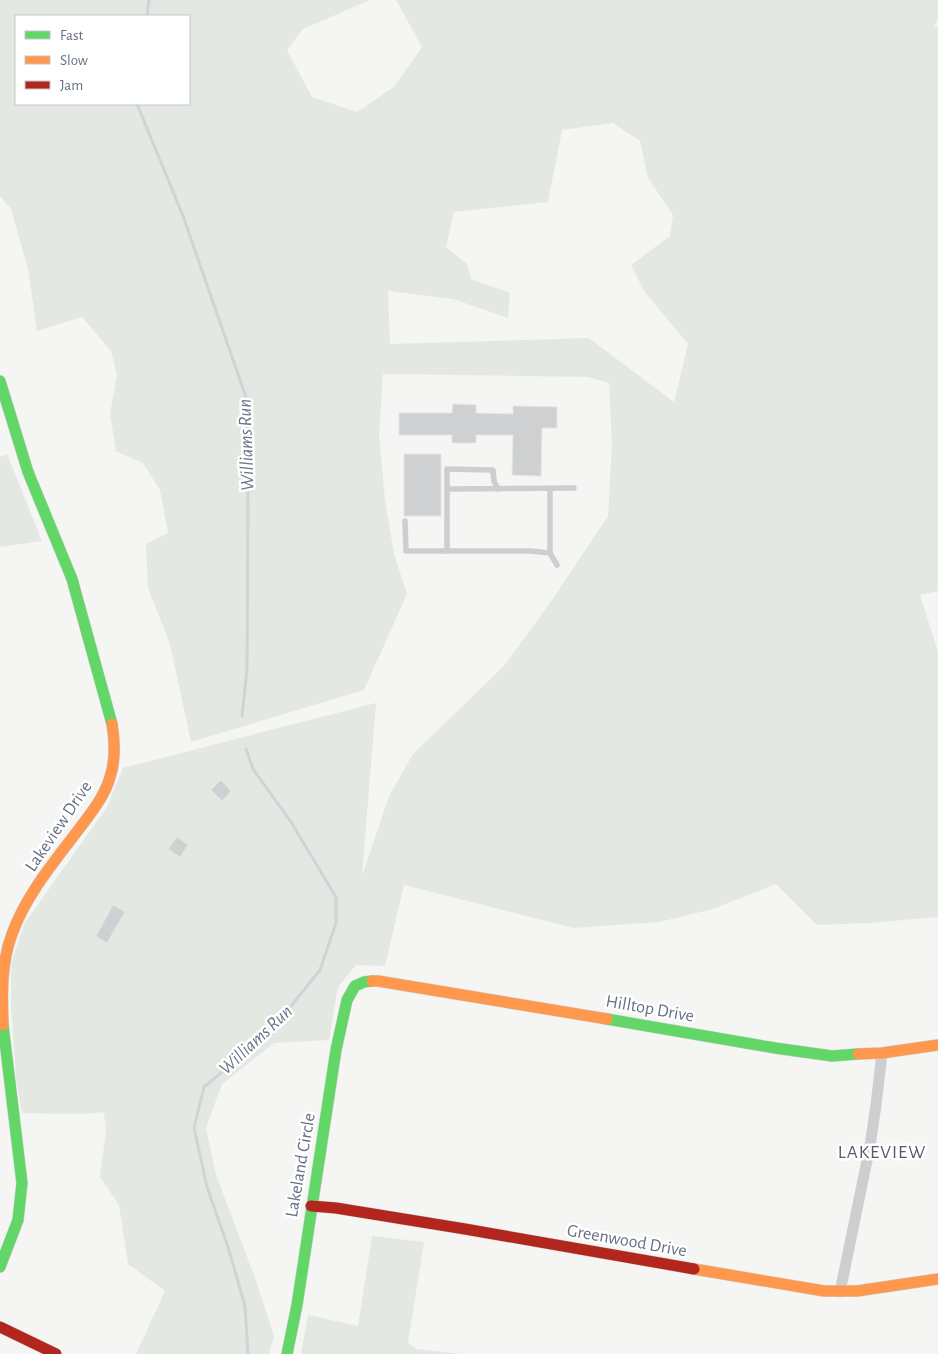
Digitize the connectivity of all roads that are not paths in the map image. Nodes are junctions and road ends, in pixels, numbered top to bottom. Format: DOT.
graph roads {
  1 [pos="0,382"];
  2 [pos="574,488"];
  3 [pos="447,489"];
  4 [pos="498,489"];
  5 [pos="550,489"];
  6 [pos="405,521"];
  7 [pos="447,552"];
  8 [pos="550,553"];
  9 [pos="556,565"];
  10 [pos="357,986"];
  11 [pos="938,1044"];
  12 [pos="882,1053"];
  13 [pos="4,1066"];
  14 [pos="311,1206"];
  15 [pos="0,1266"];
  16 [pos="938,1279"];
  17 [pos="840,1292"];
  18 [pos="0,1327"];
  19 [pos="56,1354"];
  20 [pos="287,1354"];
  1 -- 13 [label="street, Lakeview Drive"];
  2 -- 5 [label="lane"];
  3 -- 4 [label="lane"];
  3 -- 4 [label="lane"];
  3 -- 7 [label="lane"];
  4 -- 5 [label="lane"];
  5 -- 8 [label="lane"];
  6 -- 7 [label="lane"];
  7 -- 8 [label="lane"];
  8 -- 9 [label="lane"];
  10 -- 12 [label="street, Hilltop Drive"];
  10 -- 14 [label="street, Lakeland Circle"];
  11 -- 12 [label="street, Hilltop Drive"];
  12 -- 17 [label="street"];
  13 -- 15 [label="street, Lakeview Drive"];
  14 -- 17 [label="street, Greenwood Drive"];
  14 -- 20 [label="street, Lakeland Circle"];
  16 -- 17 [label="street, Greenwood Drive"];
  18 -- 19 [label="street"];
}
